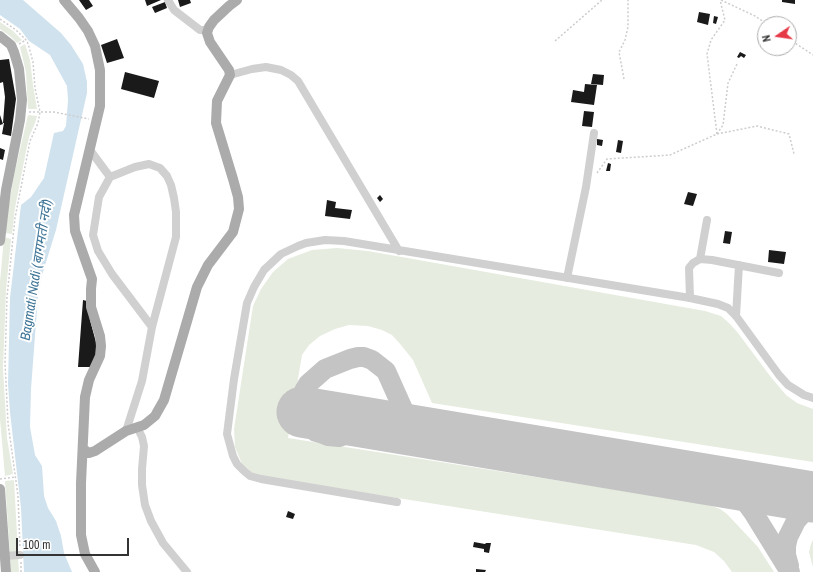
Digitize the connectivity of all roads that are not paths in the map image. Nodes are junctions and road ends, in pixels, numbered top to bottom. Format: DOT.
graph roads {
  1 [pos="64,0"];
  2 [pos="168,0"];
  3 [pos="237,0"];
  4 [pos="207,30"];
  5 [pos="0,36"];
  6 [pos="230,75"];
  7 [pos="594,133"];
  8 [pos="90,150"];
  9 [pos="110,177"];
  10 [pos="2,213"];
  11 [pos="707,220"];
  12 [pos="0,241"];
  13 [pos="399,251"];
  14 [pos="700,259"];
  15 [pos="739,265"];
  16 [pos="779,273"];
  17 [pos="567,278"];
  18 [pos="690,298"];
  19 [pos="736,316"];
  20 [pos="152,327"];
  21 [pos="813,398"];
  22 [pos="137,427"];
  23 [pos="126,430"];
  24 [pos="83,449"];
  25 [pos="0,488"];
  26 [pos="397,502"];
  27 [pos="3,550"];
  28 [pos="20,555"];
  29 [pos="6,572"];
  30 [pos="95,572"];
  31 [pos="187,572"];
  1 -- 8 [label="main road"];
  2 -- 4 [label="street"];
  3 -- 4 [label="main road"];
  4 -- 6 [label="main road"];
  5 -- 10 [label="main road"];
  6 -- 13 [label="street"];
  6 -- 22 [label="main road"];
  7 -- 17 [label="street"];
  8 -- 9 [label="street"];
  8 -- 24 [label="main road"];
  9 -- 20 [label="street"];
  9 -- 20 [label="street"];
  10 -- 12 [label="main road"];
  11 -- 14 [label="street"];
  13 -- 17 [label="street"];
  13 -- 26 [label="street"];
  14 -- 15 [label="street"];
  14 -- 18 [label="street"];
  15 -- 16 [label="street"];
  15 -- 19 [label="street"];
  17 -- 18 [label="street"];
  18 -- 19 [label="street"];
  19 -- 21 [label="street"];
  20 -- 23 [label="street"];
  22 -- 23 [label="main road"];
  22 -- 31 [label="street"];
  23 -- 24 [label="main road"];
  24 -- 30 [label="main road"];
  25 -- 27 [label="main road"];
  27 -- 28 [label="street"];
  27 -- 29 [label="main road"];
}
